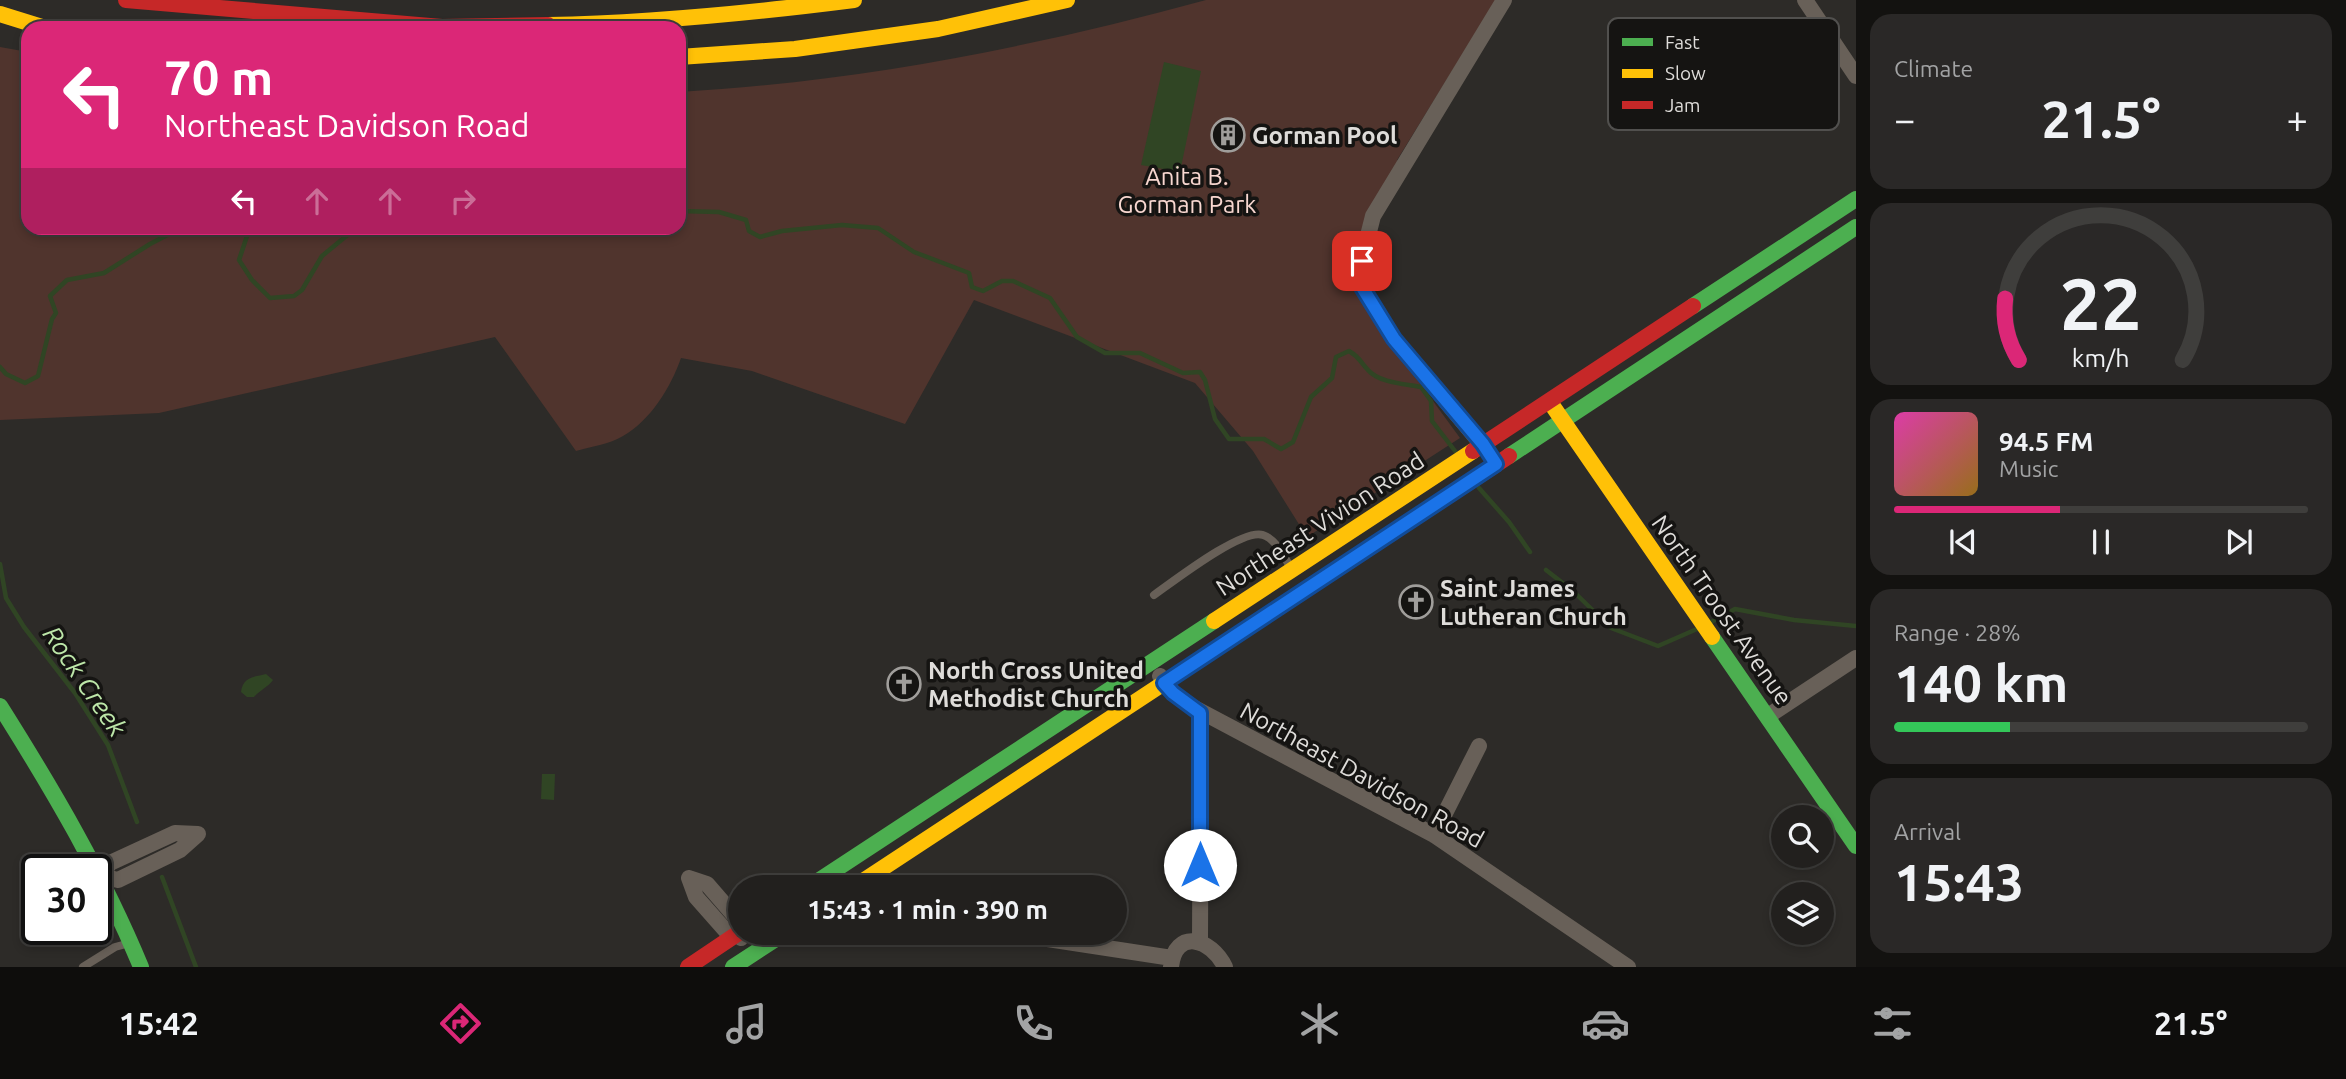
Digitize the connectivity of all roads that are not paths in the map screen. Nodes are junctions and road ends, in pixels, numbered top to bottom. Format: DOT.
graph roads {
  1 [pos="127,0"];
  2 [pos="214,0"];
  3 [pos="854,0"];
  4 [pos="1067,0"];
  5 [pos="1504,0"];
  6 [pos="1805,0"];
  7 [pos="251,10"];
  8 [pos="0,14"];
  9 [pos="1817,18"];
  10 [pos="22,21"];
  11 [pos="375,21"];
  12 [pos="648,21"];
  13 [pos="0,27"];
  14 [pos="21,30"];
  15 [pos="1839,51"];
  16 [pos="686,57"];
  17 [pos="1856,76"];
  18 [pos="1849,203"];
  19 [pos="1856,227"];
  20 [pos="1549,400"];
  21 [pos="1563,420"];
  22 [pos="1483,444"];
  23 [pos="1496,464"];
  24 [pos="1292,570"];
  25 [pos="1300,594"];
  26 [pos="1154,595"];
  27 [pos="1856,658"];
  28 [pos="1151,663"];
  29 [pos="1164,683"];
  30 [pos="0,706"];
  31 [pos="1200,713"];
  32 [pos="1768,716"];
  33 [pos="1479,746"];
  34 [pos="1434,835"];
  35 [pos="1856,846"];
  36 [pos="89,854"];
  37 [pos="858,855"];
  38 [pos="827,875"];
  39 [pos="856,875"];
  40 [pos="870,875"];
  41 [pos="101,876"];
  42 [pos="112,900"];
  43 [pos="728,940"];
  44 [pos="1200,942"];
  45 [pos="132,943"];
  46 [pos="746,945"];
  47 [pos="766,945"];
  48 [pos="1078,945"];
  49 [pos="752,954"];
  50 [pos="1171,962"];
  51 [pos="83,967"];
  52 [pos="141,967"];
  53 [pos="688,967"];
  54 [pos="733,967"];
  55 [pos="1225,967"];
  56 [pos="1628,967"];
  1 -- 7 [label="main road"];
  2 -- 7 [label="main road"];
  3 -- 12 [label="main road"];
  4 -- 16 [label="main road"];
  5 -- 22 [label="street"];
  6 -- 9 [label="street"];
  7 -- 11 [label="main road"];
  8 -- 10 [label="main road"];
  13 -- 14 [label="main road"];
  15 -- 17 [label="street"];
  18 -- 19 [label="street"];
  18 -- 20 [label="main road, Northeast Vivion Road"];
  19 -- 21 [label="main road, Northeast Vivion Road"];
  20 -- 21 [label="main road, North Troost Avenue"];
  20 -- 22 [label="main road, Northeast Vivion Road"];
  21 -- 23 [label="main road, Northeast Vivion Road"];
  21 -- 32 [label="main road, North Troost Avenue"];
  22 -- 23 [label="street"];
  22 -- 24 [label="main road, Northeast Vivion Road"];
  23 -- 25 [label="main road, Northeast Vivion Road"];
  24 -- 25 [label="lane"];
  24 -- 26 [label="lane"];
  24 -- 28 [label="main road, Northeast Vivion Road"];
  25 -- 29 [label="main road, Northeast Vivion Road"];
  27 -- 32 [label="street"];
  28 -- 29 [label="street, Northeast Davidson Road"];
  28 -- 37 [label="main road, Northeast Vivion Road"];
  29 -- 31 [label="street, Northeast Davidson Road"];
  29 -- 40 [label="main road, Northeast Vivion Road"];
  30 -- 36 [label="main road"];
  31 -- 34 [label="street, Northeast Davidson Road"];
  31 -- 44 [label="street"];
  32 -- 35 [label="main road, North Troost Avenue"];
  33 -- 34 [label="street"];
  34 -- 56 [label="street, Northeast Davidson Road"];
  37 -- 38 [label="main road, Northeast Vivion Road"];
  37 -- 39 [label="main road"];
  41 -- 41 [label="street"];
  42 -- 45 [label="main road"];
  43 -- 53 [label="main road"];
  44 -- 50 [label="street"];
  44 -- 55 [label="street"];
  45 -- 51 [label="lane"];
  45 -- 52 [label="main road"];
  46 -- 49 [label="street"];
  47 -- 49 [label="main road"];
  48 -- 50 [label="street"];
  49 -- 54 [label="main road"];
}
